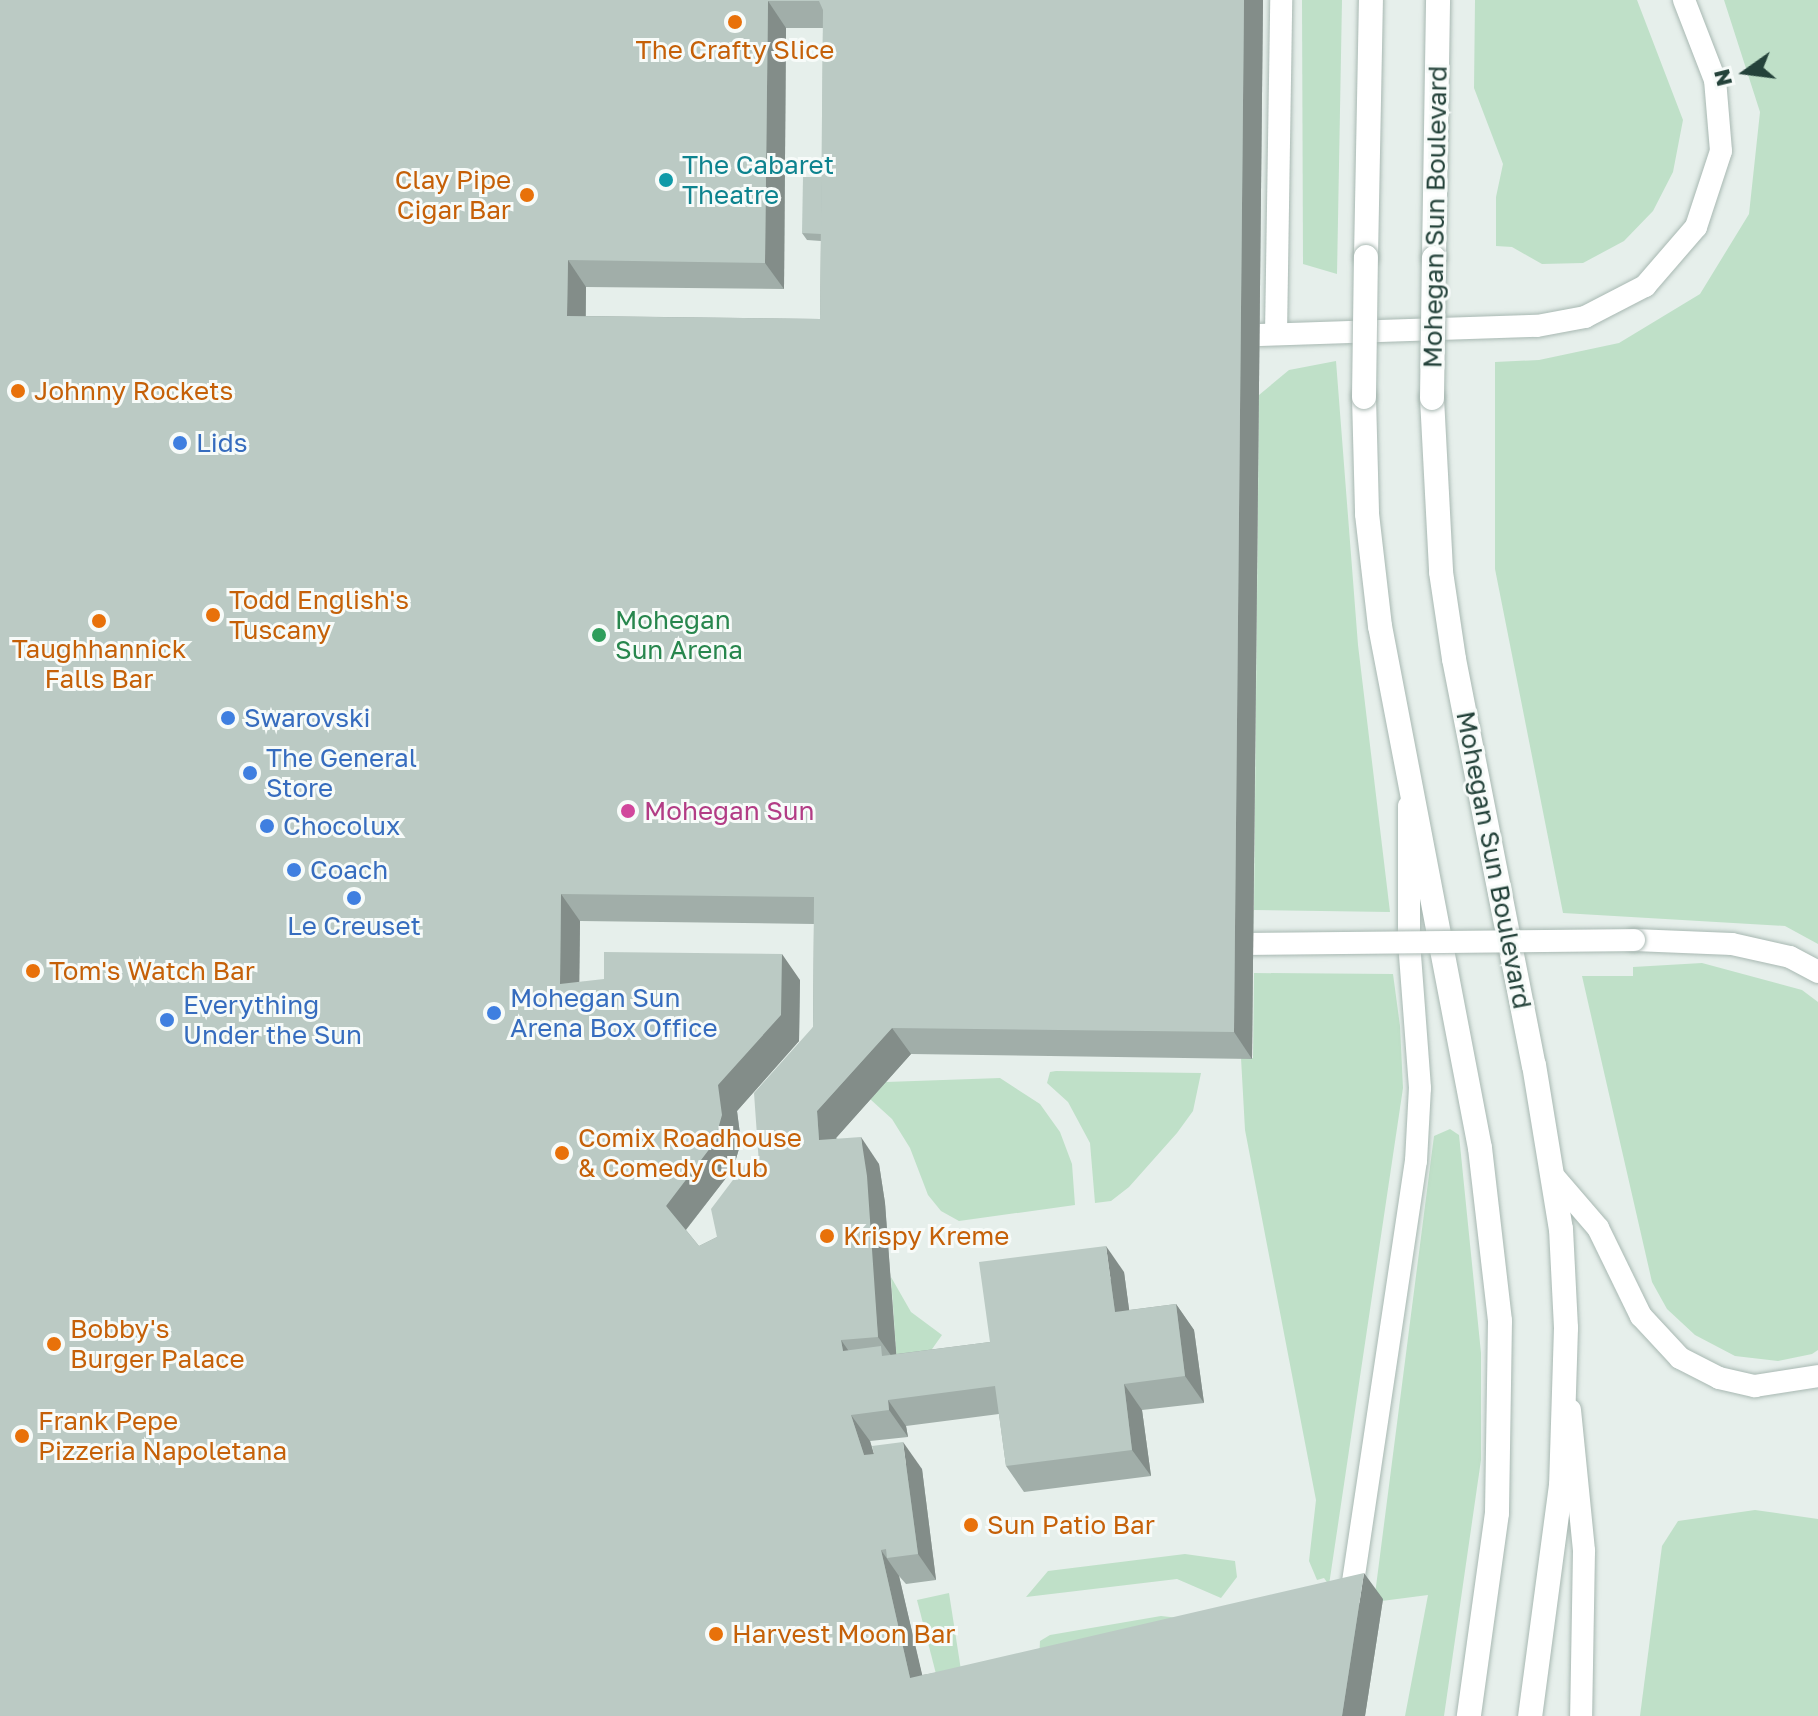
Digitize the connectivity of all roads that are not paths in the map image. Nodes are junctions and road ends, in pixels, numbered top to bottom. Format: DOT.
graph roads {
  1 [pos="1281,0"];
  2 [pos="1371,0"];
  3 [pos="1438,0"];
  4 [pos="1684,0"];
  5 [pos="1410,793"];
  6 [pos="1254,944"];
  7 [pos="1818,972"];
  8 [pos="1555,1178"];
  9 [pos="1818,1376"];
  10 [pos="1566,1384"];
  11 [pos="1349,1607"];
  12 [pos="1469,1716"];
  13 [pos="1530,1716"];
  14 [pos="1581,1716"];
  1 -- 4 [label="lane"];
  2 -- 5 [label="main road, bridge"];
  3 -- 8 [label="main road, Mohegan Sun Boulevard, bridge"];
  5 -- 11 [label="lane"];
  5 -- 12 [label="main road"];
  6 -- 7 [label="lane, bridge"];
  8 -- 9 [label="lane"];
  8 -- 10 [label="main road, Mohegan Sun Boulevard"];
  10 -- 13 [label="main road, Mohegan Sun Boulevard"];
  10 -- 14 [label="lane"];
}
